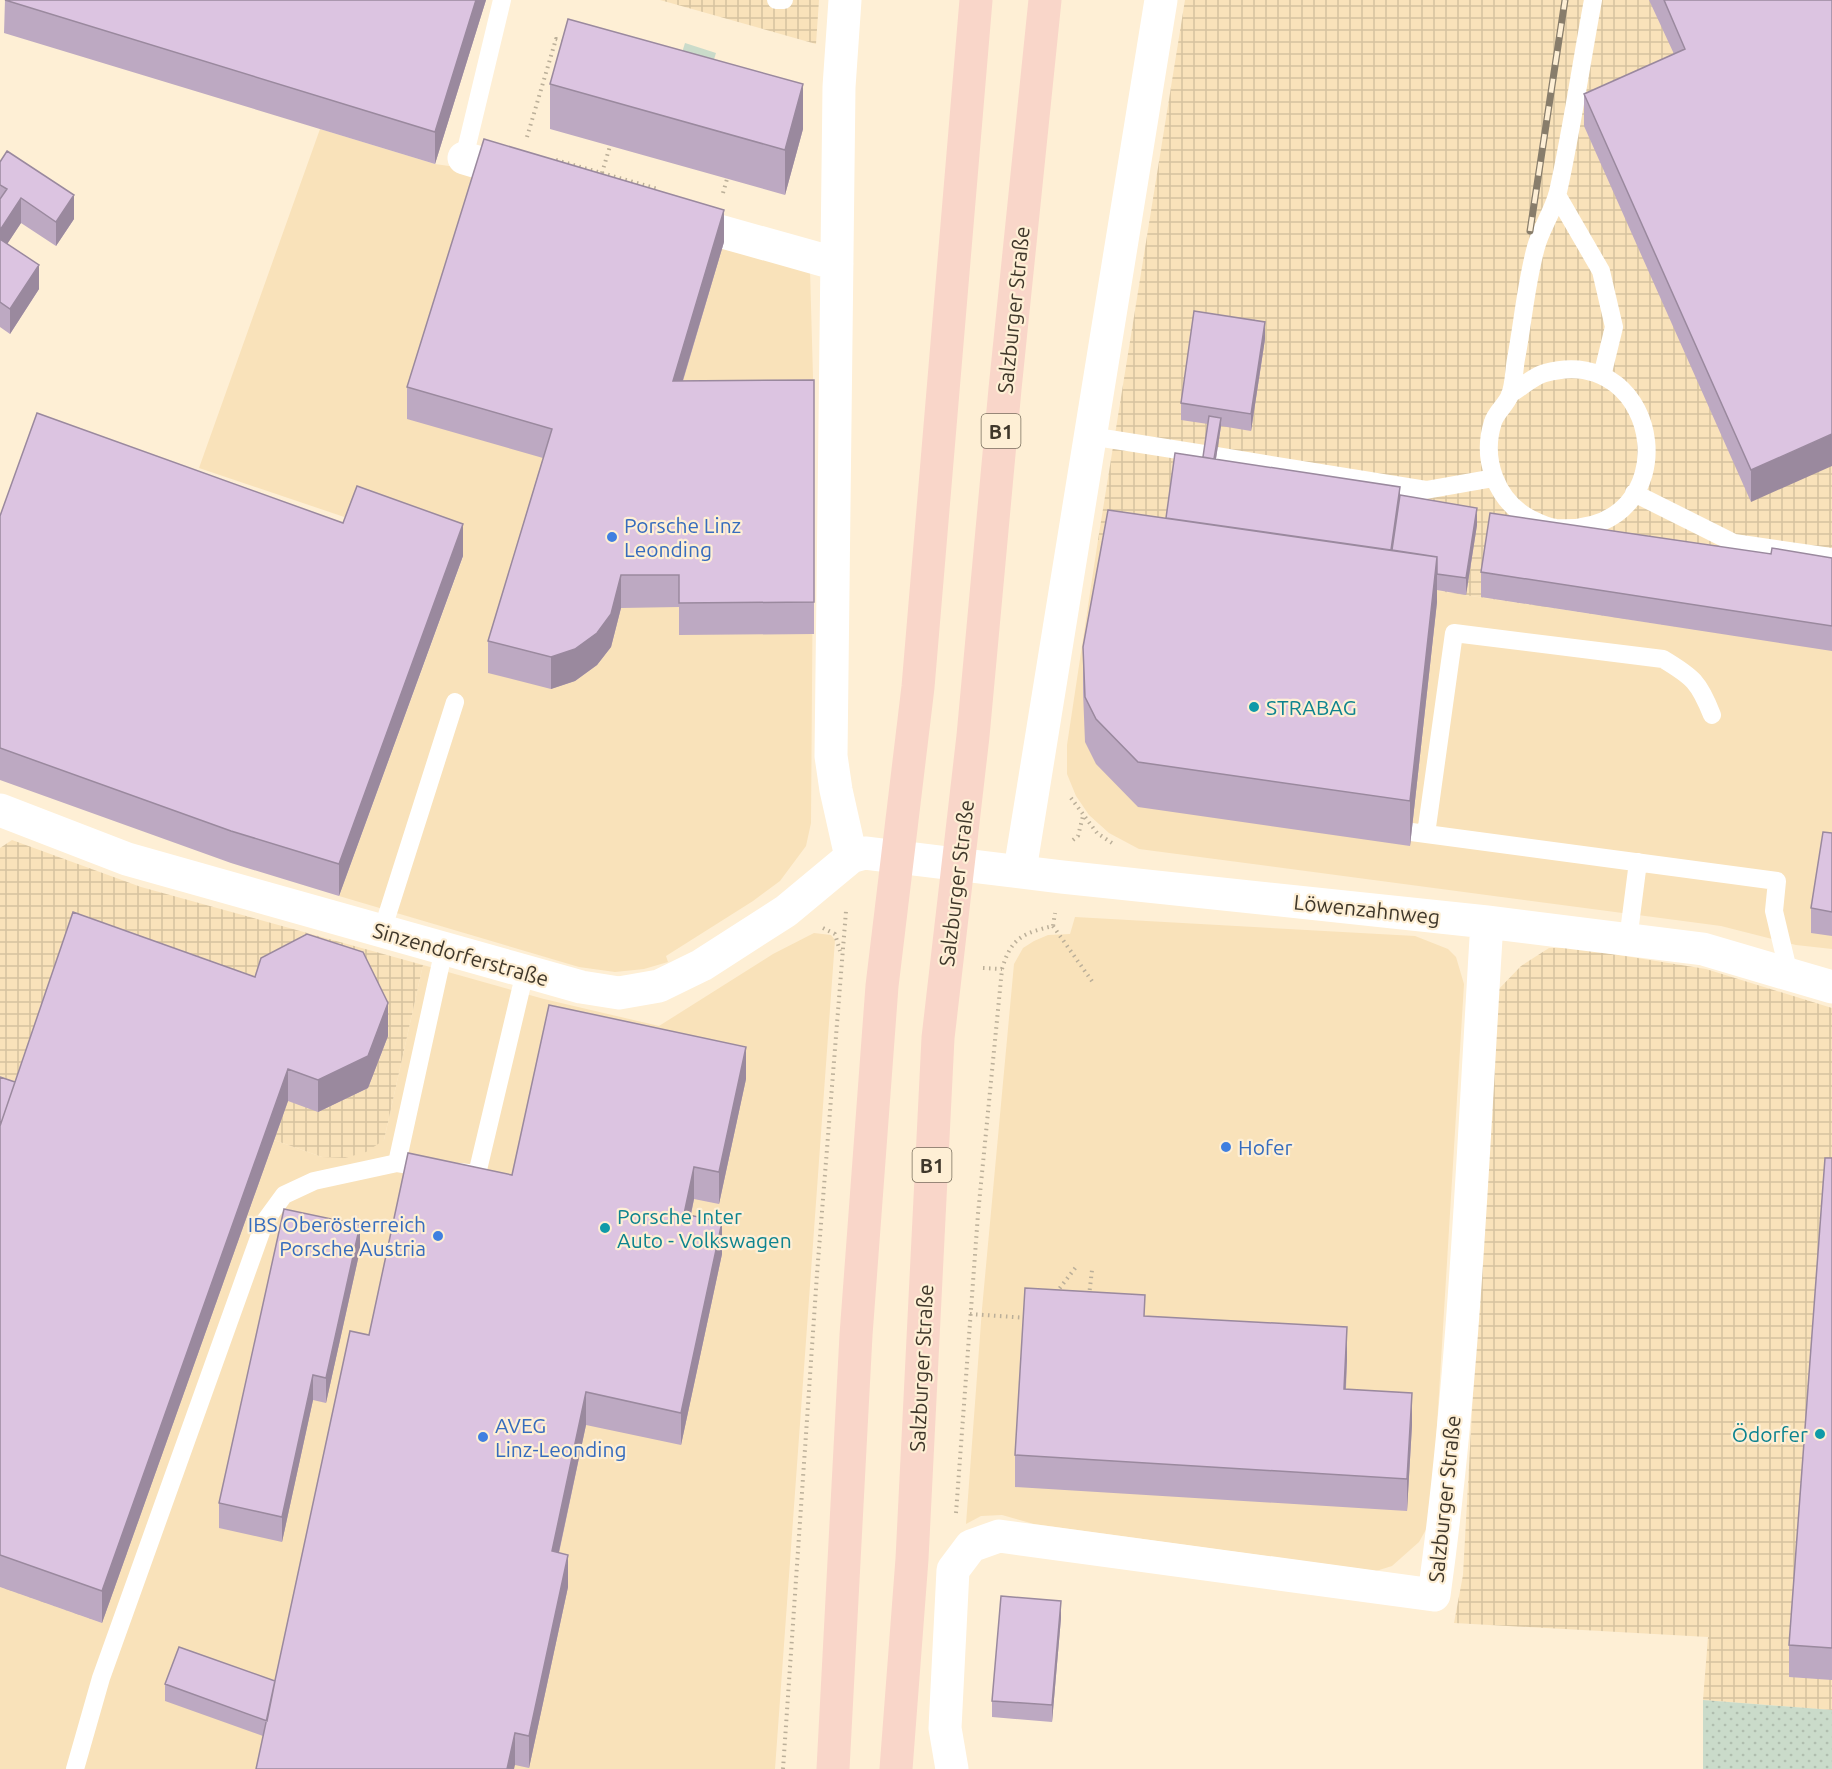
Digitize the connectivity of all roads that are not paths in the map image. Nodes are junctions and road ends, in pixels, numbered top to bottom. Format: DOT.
graph roads {
  1 [pos="502,0"];
  2 [pos="776,0"];
  3 [pos="784,0"];
  4 [pos="845,0"];
  5 [pos="976,0"];
  6 [pos="1045,0"];
  7 [pos="1161,0"];
  8 [pos="1593,0"];
  9 [pos="464,158"];
  10 [pos="555,184"];
  11 [pos="1557,195"];
  12 [pos="656,213"];
  13 [pos="837,264"];
  14 [pos="1602,376"];
  15 [pos="1510,394"];
  16 [pos="1090,436"];
  17 [pos="1494,478"];
  18 [pos="1634,493"];
  19 [pos="1832,556"];
  20 [pos="455,702"];
  21 [pos="1712,715"];
  22 [pos="0,810"];
  23 [pos="1372,827"];
  24 [pos="1426,834"];
  25 [pos="898,855"];
  26 [pos="851,857"];
  27 [pos="958,862"];
  28 [pos="1638,862"];
  29 [pos="1020,870"];
  30 [pos="1487,922"];
  31 [pos="382,931"];
  32 [pos="1628,940"];
  33 [pos="444,949"];
  34 [pos="525,972"];
  35 [pos="1789,974"];
  36 [pos="1832,987"];
  37 [pos="397,1163"];
  38 [pos="75,1769"];
  39 [pos="833,1769"];
  40 [pos="896,1769"];
  41 [pos="952,1769"];
  1 -- 9 [label="lane"];
  2 -- 3 [label="lane"];
  4 -- 13 [label="street"];
  5 -- 25 [label="main road"];
  6 -- 27 [label="main road, Salzburger Straße / B1"];
  7 -- 16 [label="street"];
  8 -- 11 [label="lane"];
  9 -- 10 [label="street"];
  11 -- 14 [label="lane"];
  11 -- 15 [label="lane"];
  12 -- 13 [label="street"];
  13 -- 26 [label="street"];
  14 -- 15 [label="lane"];
  14 -- 18 [label="lane"];
  15 -- 17 [label="lane"];
  16 -- 17 [label="lane"];
  16 -- 29 [label="street"];
  17 -- 18 [label="lane"];
  18 -- 19 [label="lane"];
  20 -- 31 [label="lane"];
  21 -- 24 [label="lane"];
  22 -- 31 [label="street, Sinzendorferstraße"];
  23 -- 24 [label="lane"];
  24 -- 28 [label="lane"];
  25 -- 26 [label="street"];
  25 -- 27 [label="street, Löwenzahnweg"];
  25 -- 39 [label="main road"];
  26 -- 34 [label="street, Sinzendorferstraße"];
  27 -- 29 [label="street, Löwenzahnweg"];
  27 -- 40 [label="main road, Salzburger Straße / B1"];
  28 -- 32 [label="lane"];
  28 -- 35 [label="lane"];
  29 -- 30 [label="street, Löwenzahnweg"];
  30 -- 32 [label="street, Löwenzahnweg"];
  30 -- 41 [label="street, Salzburger Straße"];
  31 -- 33 [label="street, Sinzendorferstraße"];
  32 -- 35 [label="street, Löwenzahnweg"];
  33 -- 34 [label="street, Sinzendorferstraße"];
  33 -- 37 [label="lane"];
  34 -- 37 [label="lane"];
  35 -- 36 [label="street, Löwenzahnweg"];
  37 -- 38 [label="lane"];
}
